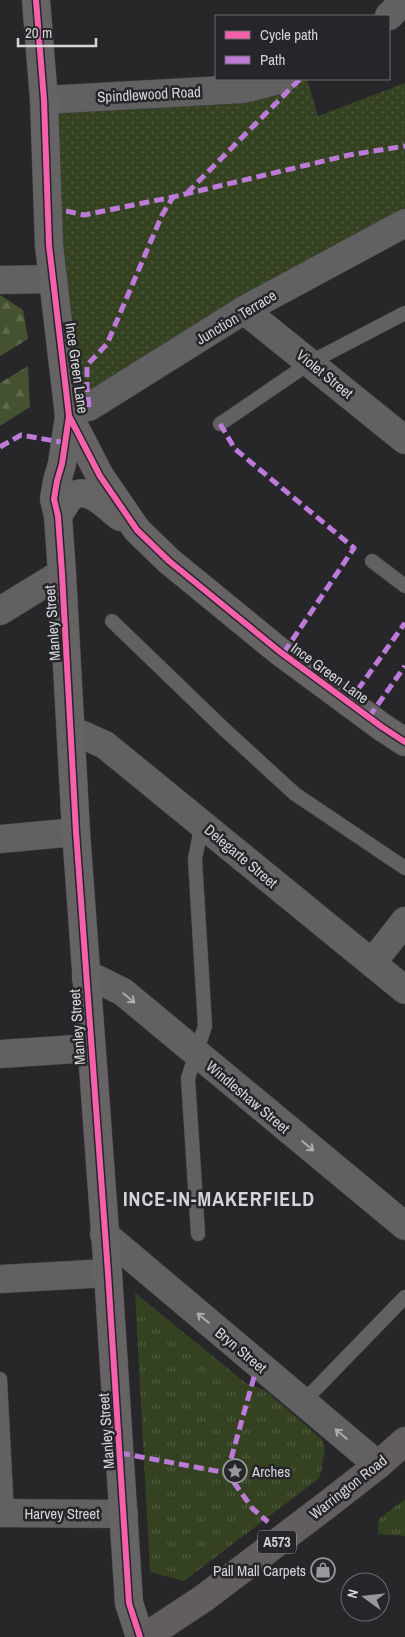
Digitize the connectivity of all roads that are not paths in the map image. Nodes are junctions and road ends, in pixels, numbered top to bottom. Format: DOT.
graph roads {
  1 [pos="36,0"];
  2 [pos="405,0"];
  3 [pos="390,15"];
  4 [pos="279,80"];
  5 [pos="44,100"];
  6 [pos="405,223"];
  7 [pos="52,279"];
  8 [pos="0,280"];
  9 [pos="244,310"];
  10 [pos="405,313"];
  11 [pos="310,362"];
  12 [pos="69,413"];
  13 [pos="220,424"];
  14 [pos="405,440"];
  15 [pos="58,516"];
  16 [pos="137,530"];
  17 [pos="372,561"];
  18 [pos="62,573"];
  19 [pos="405,586"];
  20 [pos="0,610"];
  21 [pos="112,621"];
  22 [pos="72,732"];
  23 [pos="405,742"];
  24 [pos="202,823"];
  25 [pos="76,832"];
  26 [pos="0,839"];
  27 [pos="405,868"];
  28 [pos="405,921"];
  29 [pos="372,963"];
  30 [pos="86,978"];
  31 [pos="405,990"];
  32 [pos="91,1048"];
  33 [pos="196,1053"];
  34 [pos="0,1054"];
  35 [pos="405,1226"];
  36 [pos="104,1234"];
  37 [pos="198,1234"];
  38 [pos="108,1272"];
  39 [pos="0,1278"];
  40 [pos="405,1297"];
  41 [pos="0,1379"];
  42 [pos="303,1402"];
  43 [pos="405,1441"];
  44 [pos="378,1465"];
  45 [pos="4,1513"];
  46 [pos="124,1514"];
  47 [pos="140,1637"];
  48 [pos="145,1637"];
  1 -- 5 [label="street, Ince Green Lane"];
  2 -- 3 [label="street"];
  4 -- 5 [label="street, Spindlewood Road"];
  5 -- 7 [label="street, Ince Green Lane"];
  6 -- 9 [label="street, Junction Terrace"];
  7 -- 8 [label="street"];
  7 -- 12 [label="street, Ince Green Lane"];
  9 -- 11 [label="street, Violet Street"];
  9 -- 12 [label="street, Junction Terrace"];
  10 -- 11 [label="lane"];
  11 -- 13 [label="lane"];
  11 -- 14 [label="street, Violet Street"];
  12 -- 15 [label="street, Manley Street"];
  12 -- 16 [label="street, Ince Green Lane"];
  15 -- 16 [label="street"];
  15 -- 18 [label="street, Manley Street"];
  16 -- 23 [label="street, Ince Green Lane"];
  17 -- 19 [label="lane"];
  18 -- 20 [label="street"];
  18 -- 22 [label="street, Manley Street"];
  21 -- 27 [label="lane"];
  22 -- 24 [label="street, Delegarte Street"];
  22 -- 25 [label="street, Manley Street"];
  24 -- 29 [label="street, Delegarte Street"];
  24 -- 33 [label="lane"];
  25 -- 26 [label="street"];
  25 -- 30 [label="street, Manley Street"];
  28 -- 29 [label="street"];
  29 -- 31 [label="street, Delegarte Street"];
  30 -- 32 [label="street, Manley Street"];
  30 -- 33 [label="street, Windleshaw Street, one-way"];
  32 -- 34 [label="street"];
  32 -- 36 [label="street, Manley Street"];
  33 -- 35 [label="street, Windleshaw Street, one-way"];
  33 -- 37 [label="lane"];
  36 -- 38 [label="street, Manley Street"];
  42 -- 36 [label="street, Bryn Street, one-way"];
  38 -- 39 [label="street"];
  38 -- 46 [label="street, Manley Street"];
  40 -- 42 [label="lane"];
  41 -- 45 [label="lane"];
  44 -- 42 [label="street, Bryn Street, one-way"];
  43 -- 44 [label="main road, Warrington Road / A573"];
  44 -- 48 [label="main road, Warrington Road / A573"];
  45 -- 46 [label="street, Harvey Street"];
  46 -- 47 [label="street, Manley Street"];
}
